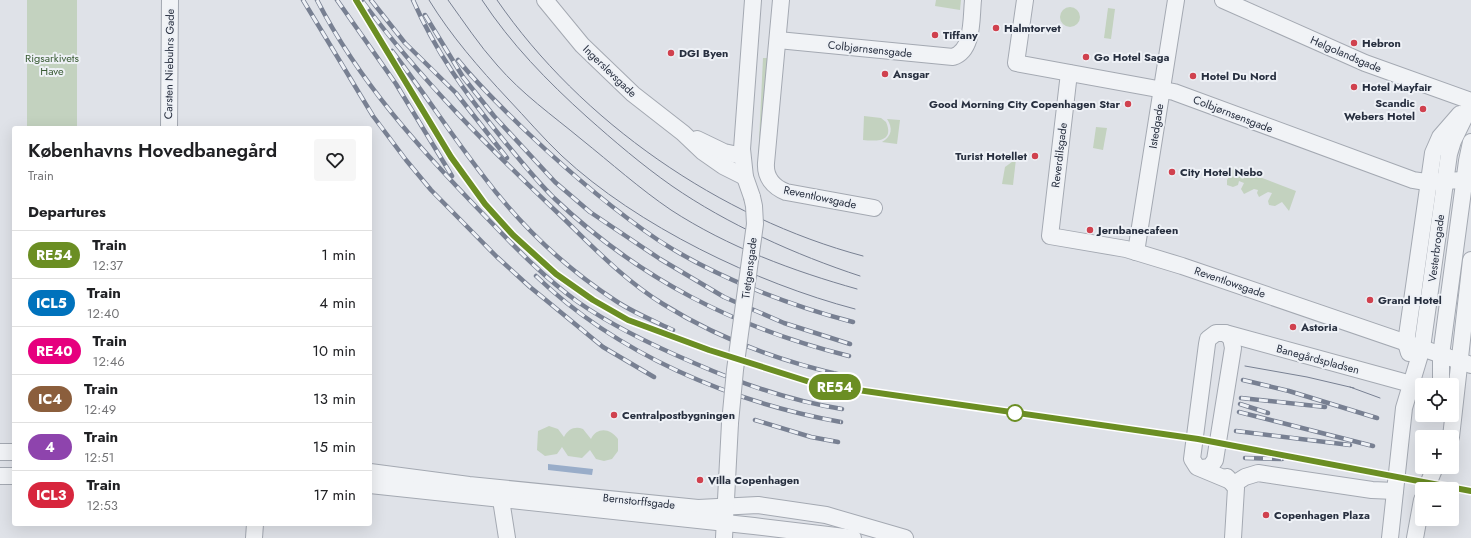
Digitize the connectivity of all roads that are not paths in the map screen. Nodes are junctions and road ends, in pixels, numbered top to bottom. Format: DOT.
graph roads {
  1 [pos="170,0"];
  2 [pos="545,0"];
  3 [pos="753,0"];
  4 [pos="781,0"];
  5 [pos="973,0"];
  6 [pos="1025,0"];
  7 [pos="1176,0"];
  8 [pos="1223,0"];
  9 [pos="778,40"];
  10 [pos="1070,73"];
  11 [pos="1162,89"];
  12 [pos="1471,102"];
  13 [pos="168,126"];
  14 [pos="683,133"];
  15 [pos="1471,142"];
  16 [pos="742,156"];
  17 [pos="745,177"];
  18 [pos="1444,181"];
  19 [pos="1468,181"];
  20 [pos="1428,184"];
  21 [pos="874,208"];
  22 [pos="1050,236"];
  23 [pos="1136,252"];
  24 [pos="1471,260"];
  25 [pos="1225,333"];
  26 [pos="1406,343"];
  27 [pos="1422,348"];
  28 [pos="1441,355"];
  29 [pos="1465,363"];
  30 [pos="1413,378"];
  31 [pos="1441,378"];
  32 [pos="1452,430"];
  33 [pos="0,452"];
  34 [pos="12,452"];
  35 [pos="1215,460"];
  36 [pos="1202,468"];
  37 [pos="372,472"];
  38 [pos="0,476"];
  39 [pos="12,476"];
  40 [pos="1233,483"];
  41 [pos="372,485"];
  42 [pos="1395,491"];
  43 [pos="502,493"];
  44 [pos="727,507"];
  45 [pos="255,526"];
  46 [pos="1417,526"];
  47 [pos="725,531"];
  48 [pos="254,538"];
  49 [pos="507,538"];
  50 [pos="853,538"];
  51 [pos="905,538"];
  52 [pos="1234,538"];
  53 [pos="1390,538"];
  54 [pos="1415,538"];
  1 -- 13 [label="street, Carsten Niebuhrs Gade"];
  2 -- 14 [label="street, Ingerslevsgade"];
  3 -- 16 [label="street, Tietgensgade"];
  4 -- 9 [label="street"];
  5 -- 9 [label="street, Colbjørnsensgade"];
  6 -- 10 [label="street, Colbjørnsensgade"];
  7 -- 11 [label="street, Istedgade"];
  8 -- 12 [label="street, Helgolandsgade"];
  9 -- 21 [label="street, Reventlowsgade"];
  10 -- 11 [label="street, Colbjørnsensgade"];
  10 -- 22 [label="street, Reverdilsgade"];
  11 -- 20 [label="street, Colbjørnsensgade"];
  11 -- 23 [label="street, Istedgade"];
  12 -- 18 [label="street, Vesterbrogade"];
  12 -- 20 [label="street"];
  14 -- 16 [label="street, Ingerslevsgade"];
  14 -- 17 [label="street, Ingerslevsgade"];
  15 -- 19 [label="street, Vesterbrogade"];
  16 -- 17 [label="street, Tietgensgade"];
  17 -- 44 [label="street, Tietgensgade, bridge"];
  18 -- 19 [label="street, Colbjørnsensgade"];
  18 -- 20 [label="street, Colbjørnsensgade"];
  18 -- 27 [label="street, Vesterbrogade"];
  19 -- 28 [label="street, Vesterbrogade"];
  20 -- 26 [label="street"];
  22 -- 23 [label="street, Reventlowsgade"];
  23 -- 26 [label="street, Reventlowsgade"];
  24 -- 29 [label="street"];
  25 -- 30 [label="street, Banegårdspladsen"];
  25 -- 35 [label="street"];
  25 -- 36 [label="street"];
  26 -- 27 [label="street, Reventlowsgade"];
  26 -- 30 [label="street"];
  27 -- 28 [label="street, Reventlowsgade"];
  27 -- 30 [label="street, Vesterbrogade"];
  28 -- 29 [label="street, Reventlowsgade"];
  28 -- 31 [label="street, Vesterbrogade"];
  29 -- 32 [label="street"];
  30 -- 42 [label="street, Vesterbrogade"];
  33 -- 34 [label="street"];
  35 -- 36 [label="street"];
  35 -- 40 [label="street"];
  36 -- 40 [label="street"];
  37 -- 43 [label="street, Bernstorffsgade"];
  38 -- 39 [label="street"];
  40 -- 42 [label="street"];
  40 -- 52 [label="street"];
  41 -- 43 [label="street, Bernstorffsgade"];
  42 -- 53 [label="street, Vesterbrogade"];
  43 -- 44 [label="street, Bernstorffsgade"];
  43 -- 47 [label="street, Bernstorffsgade"];
  43 -- 49 [label="street"];
  44 -- 47 [label="street, Tietgensgade"];
  44 -- 51 [label="street, Bernstorffsgade"];
  45 -- 48 [label="street"];
  46 -- 54 [label="street"];
  47 -- 50 [label="street, Bernstorffsgade"];
}
